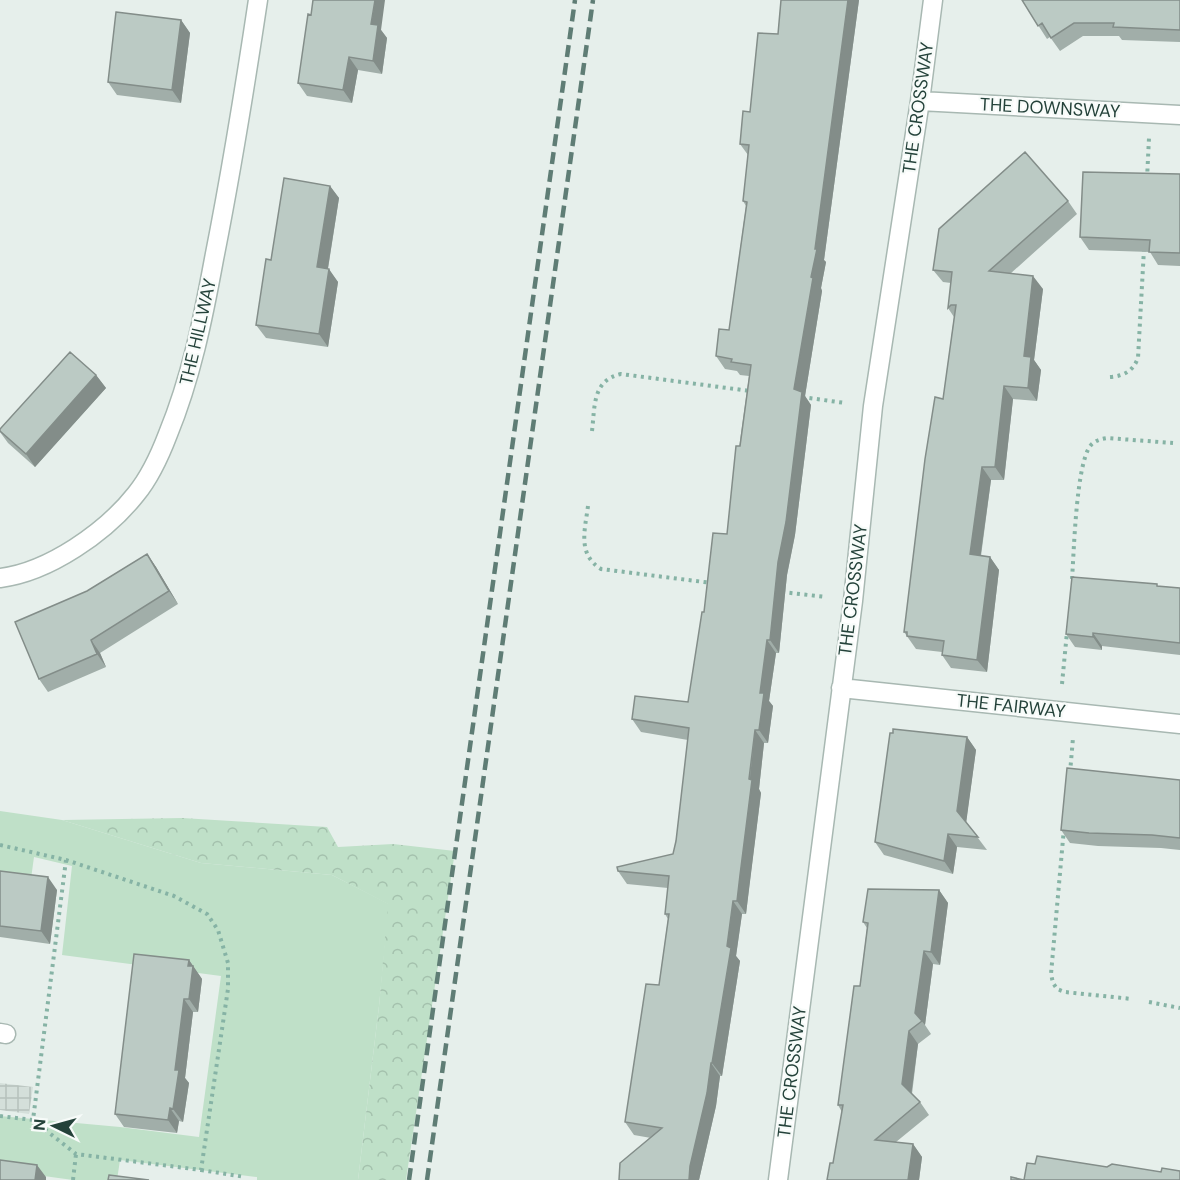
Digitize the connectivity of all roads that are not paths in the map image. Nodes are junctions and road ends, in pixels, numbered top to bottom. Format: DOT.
graph roads {
  1 [pos="258,0"];
  2 [pos="933,0"];
  3 [pos="920,101"];
  4 [pos="1180,115"];
  5 [pos="0,578"];
  6 [pos="841,688"];
  7 [pos="1180,724"];
  8 [pos="778,1180"];
  1 -- 5 [label="street, THE HILLWAY"];
  2 -- 3 [label="street, THE CROSSWAY"];
  3 -- 4 [label="street, THE DOWNSWAY"];
  3 -- 6 [label="street, THE CROSSWAY"];
  6 -- 7 [label="street, THE FAIRWAY"];
  6 -- 8 [label="street, THE CROSSWAY"];
}
